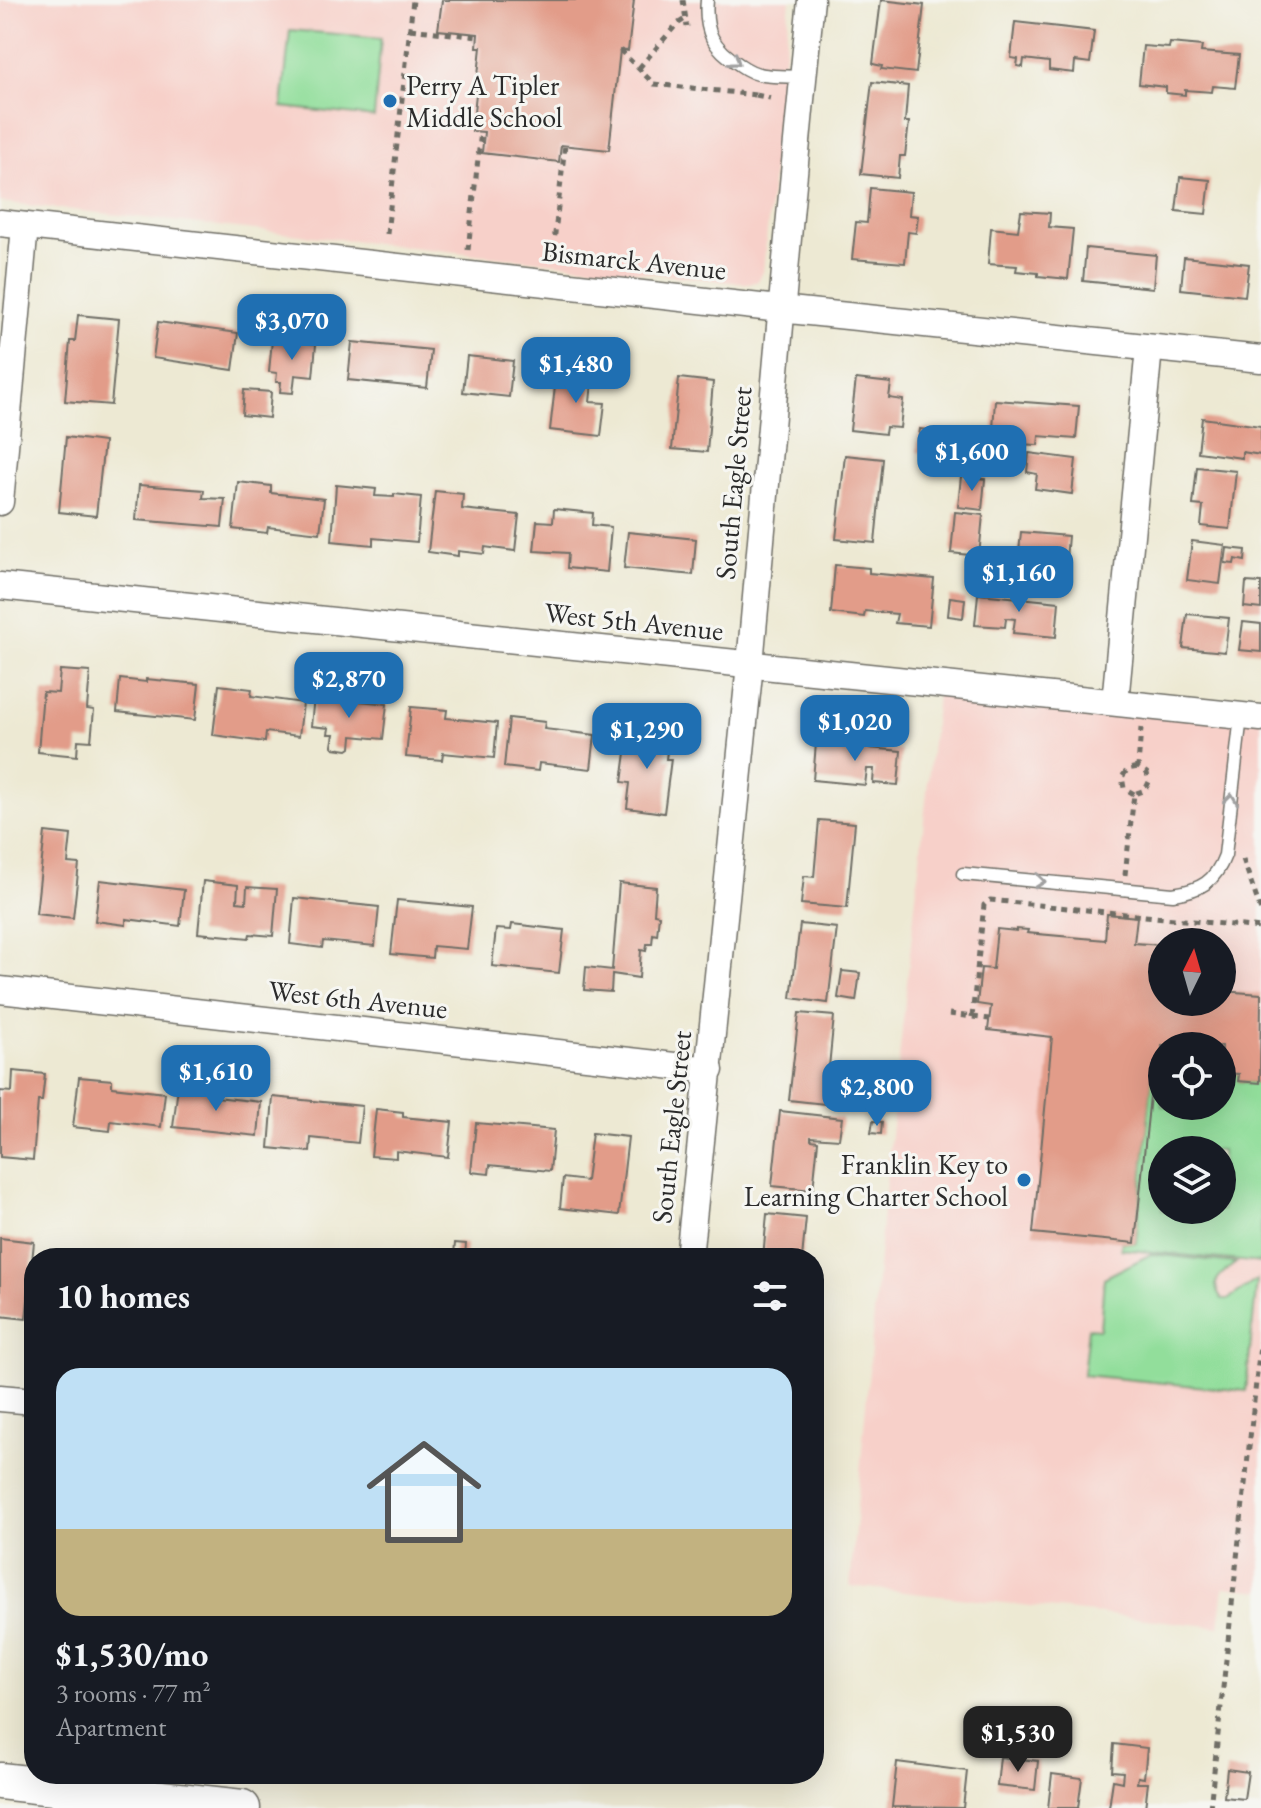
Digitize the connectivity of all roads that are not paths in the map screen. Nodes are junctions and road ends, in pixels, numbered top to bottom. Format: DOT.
graph roads {
  1 [pos="707,0"];
  2 [pos="811,0"];
  3 [pos="803,77"];
  4 [pos="13,224"];
  5 [pos="780,309"];
  6 [pos="1149,348"];
  7 [pos="1261,359"];
  8 [pos="0,502"];
  9 [pos="0,586"];
  10 [pos="750,665"];
  11 [pos="1115,702"];
  12 [pos="1251,717"];
  13 [pos="963,874"];
  14 [pos="0,990"];
  15 [pos="710,1070"];
  16 [pos="690,1248"];
  17 [pos="0,1398"];
  18 [pos="24,1400"];
  19 [pos="0,1781"];
  20 [pos="24,1784"];
  21 [pos="27,1784"];
  22 [pos="242,1808"];
  1 -- 3 [label="lane, one-way"];
  2 -- 3 [label="street, South Eagle Street"];
  3 -- 5 [label="street, South Eagle Street"];
  4 -- 5 [label="street, Bismarck Avenue"];
  4 -- 8 [label="street"];
  5 -- 6 [label="street, Bismarck Avenue"];
  5 -- 10 [label="street, South Eagle Street"];
  6 -- 7 [label="street, Bismarck Avenue"];
  6 -- 11 [label="street"];
  9 -- 10 [label="street, West 5th Avenue"];
  10 -- 11 [label="street, West 5th Avenue"];
  10 -- 15 [label="street, South Eagle Street"];
  11 -- 12 [label="street, West 5th Avenue"];
  13 -- 12 [label="lane, one-way"];
  14 -- 15 [label="street, West 6th Avenue"];
  15 -- 16 [label="street, South Eagle Street"];
  17 -- 18 [label="street"];
  19 -- 20 [label="main road"];
  21 -- 22 [label="main road"];
}
